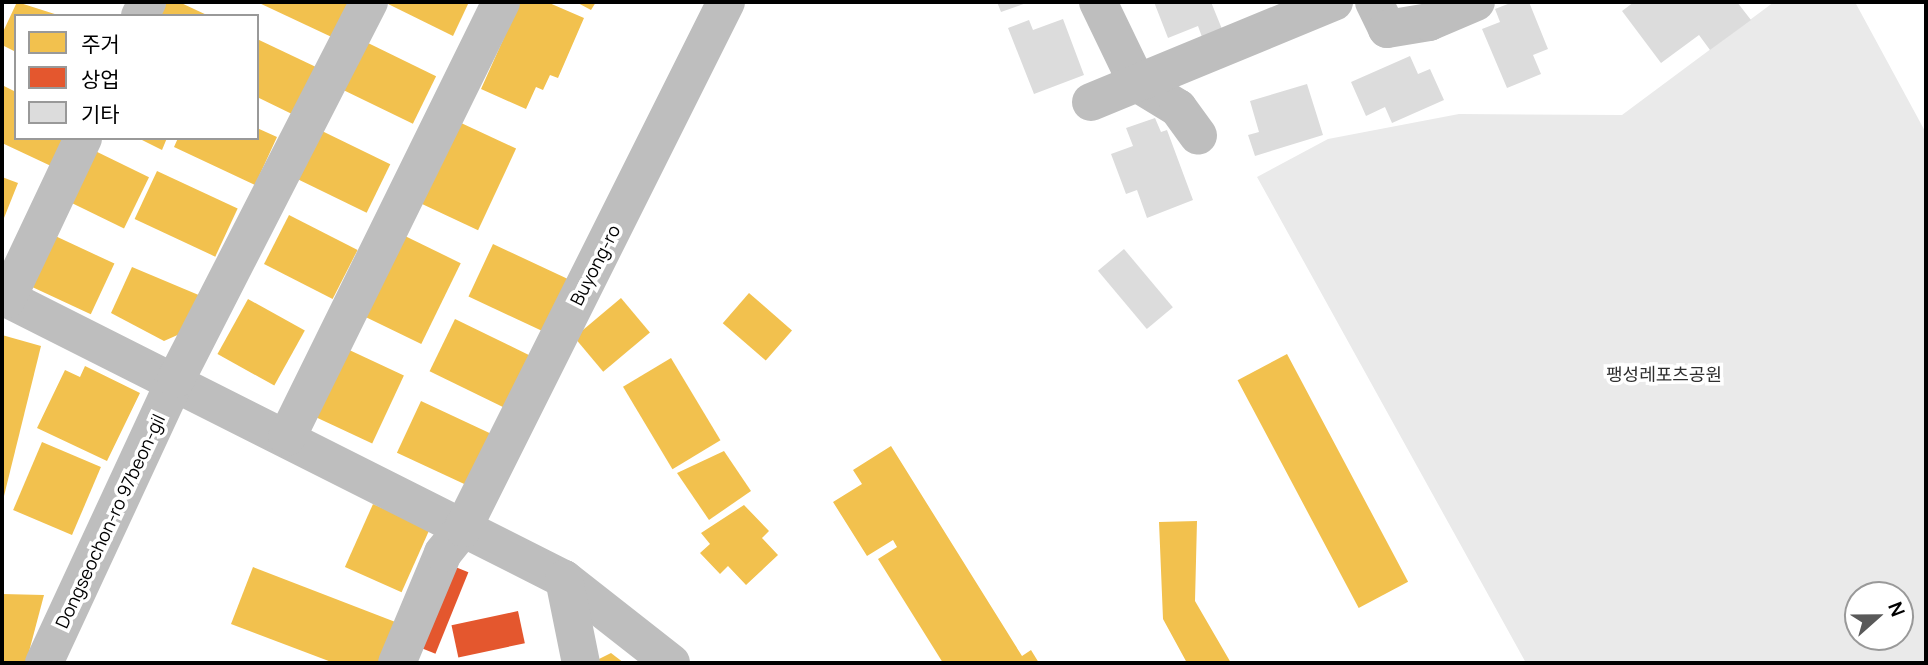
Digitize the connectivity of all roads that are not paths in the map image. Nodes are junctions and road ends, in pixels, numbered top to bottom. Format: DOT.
graph roads {
  1 [pos="369,2"];
  2 [pos="501,2"];
  3 [pos="726,2"];
  4 [pos="1098,2"];
  5 [pos="1334,2"];
  6 [pos="1374,2"];
  7 [pos="1476,2"];
  8 [pos="1137,83"];
  9 [pos="1091,102"];
  10 [pos="1198,136"];
  11 [pos="82,140"];
  12 [pos="4,298"];
  13 [pos="176,379"];
  14 [pos="287,438"];
  15 [pos="463,528"];
  16 [pos="564,579"];
  17 [pos="44,663"];
  18 [pos="397,663"];
  19 [pos="581,663"];
  20 [pos="671,663"];
  1 -- 13 [label="street"];
  2 -- 14 [label="street"];
  3 -- 15 [label="street, Buyong-ro"];
  4 -- 8 [label="street"];
  5 -- 8 [label="street"];
  6 -- 7 [label="street"];
  8 -- 9 [label="street"];
  8 -- 10 [label="street"];
  11 -- 12 [label="street"];
  12 -- 13 [label="street"];
  13 -- 14 [label="street"];
  13 -- 17 [label="street, Dongseochon-ro 97beon-gil"];
  14 -- 15 [label="street"];
  15 -- 16 [label="street"];
  15 -- 18 [label="street, Buyong-ro"];
  16 -- 19 [label="street"];
  16 -- 20 [label="street"];
}
